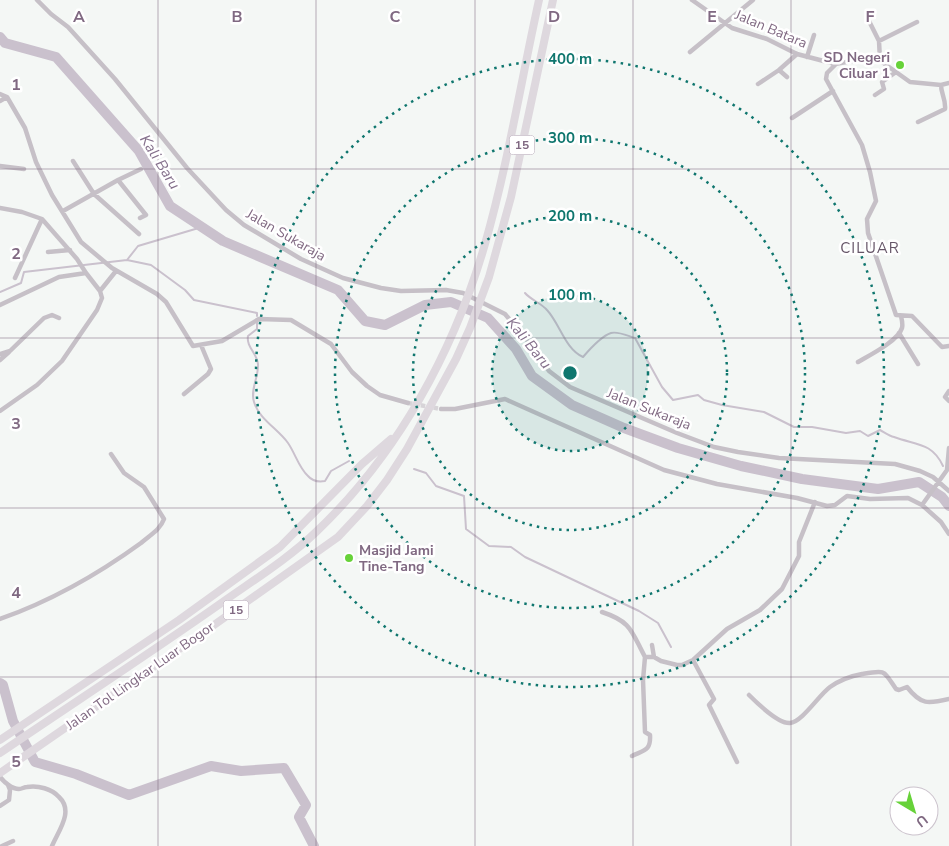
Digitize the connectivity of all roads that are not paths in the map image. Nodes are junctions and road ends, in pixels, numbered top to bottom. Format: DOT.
graph roads {
  1 [pos="37,0"];
  2 [pos="539,0"];
  3 [pos="553,0"];
  4 [pos="692,0"];
  5 [pos="753,0"];
  6 [pos="868,20"];
  7 [pos="725,22"];
  8 [pos="917,22"];
  9 [pos="814,34"];
  10 [pos="879,41"];
  11 [pos="690,52"];
  12 [pos="797,54"];
  13 [pos="807,57"];
  14 [pos="880,60"];
  15 [pos="836,64"];
  16 [pos="779,70"];
  17 [pos="896,72"];
  18 [pos="787,77"];
  19 [pos="949,83"];
  20 [pos="758,84"];
  21 [pos="941,85"];
  22 [pos="832,91"];
  23 [pos="0,94"];
  24 [pos="875,95"];
  25 [pos="6,98"];
  26 [pos="0,101"];
  27 [pos="792,118"];
  28 [pos="918,122"];
  29 [pos="73,161"];
  30 [pos="0,166"];
  31 [pos="24,169"];
  32 [pos="141,169"];
  33 [pos="118,180"];
  34 [pos="94,194"];
  35 [pos="0,208"];
  36 [pos="63,211"];
  37 [pos="140,218"];
  38 [pos="42,219"];
  39 [pos="139,234"];
  40 [pos="70,250"];
  41 [pos="48,252"];
  42 [pos="114,269"];
  43 [pos="85,271"];
  44 [pos="15,278"];
  45 [pos="100,291"];
  46 [pos="0,305"];
  47 [pos="901,316"];
  48 [pos="59,318"];
  49 [pos="899,333"];
  50 [pos="201,345"];
  51 [pos="949,346"];
  52 [pos="10,351"];
  53 [pos="0,354"];
  54 [pos="0,360"];
  55 [pos="858,362"];
  56 [pos="918,364"];
  57 [pos="949,391"];
  58 [pos="184,394"];
  59 [pos="949,402"];
  60 [pos="408,403"];
  61 [pos="441,409"];
  62 [pos="0,411"];
  63 [pos="399,432"];
  64 [pos="949,448"];
  65 [pos="111,454"];
  66 [pos="939,482"];
  67 [pos="949,491"];
  68 [pos="815,502"];
  69 [pos="922,505"];
  70 [pos="949,534"];
  71 [pos="602,612"];
  72 [pos="0,619"];
  73 [pos="652,645"];
  74 [pos="645,657"];
  75 [pos="654,657"];
  76 [pos="693,660"];
  77 [pos="749,695"];
  78 [pos="949,699"];
  79 [pos="0,740"];
  80 [pos="0,753"];
  81 [pos="632,756"];
  82 [pos="737,762"];
  83 [pos="0,773"];
  84 [pos="0,777"];
  85 [pos="8,785"];
  86 [pos="0,806"];
  87 [pos="13,841"];
  88 [pos="2,846"];
  89 [pos="52,846"];
  1 -- 66 [label="street, Jalan Sukaraja"];
  2 -- 63 [label="highway, Jalan Tol Lingkar Luar Bogor / 15"];
  3 -- 83 [label="highway, Jalan Tol Lingkar Luar Bogor / 15"];
  4 -- 7 [label="street, Jalan Batara"];
  5 -- 7 [label="street"];
  6 -- 10 [label="street"];
  7 -- 11 [label="street"];
  7 -- 12 [label="street, Jalan Batara"];
  8 -- 10 [label="street"];
  9 -- 13 [label="street"];
  10 -- 14 [label="street"];
  12 -- 13 [label="street, Jalan Batara"];
  12 -- 16 [label="street"];
  13 -- 15 [label="street, Jalan Batara"];
  14 -- 15 [label="street, Jalan Batara"];
  14 -- 17 [label="street"];
  15 -- 22 [label="street"];
  16 -- 18 [label="street"];
  16 -- 20 [label="street"];
  17 -- 21 [label="street"];
  17 -- 24 [label="street"];
  19 -- 21 [label="street"];
  21 -- 28 [label="street"];
  22 -- 27 [label="street"];
  22 -- 47 [label="street"];
  23 -- 25 [label="street"];
  25 -- 26 [label="street"];
  25 -- 36 [label="street"];
  29 -- 34 [label="street"];
  30 -- 31 [label="street"];
  32 -- 33 [label="street"];
  33 -- 34 [label="street"];
  33 -- 37 [label="street"];
  34 -- 36 [label="street"];
  34 -- 39 [label="street"];
  35 -- 38 [label="street"];
  36 -- 42 [label="street"];
  38 -- 40 [label="street"];
  38 -- 44 [label="street"];
  40 -- 41 [label="street"];
  40 -- 43 [label="street"];
  42 -- 45 [label="street"];
  42 -- 50 [label="street"];
  43 -- 45 [label="street"];
  43 -- 46 [label="street"];
  45 -- 62 [label="street"];
  47 -- 49 [label="street"];
  47 -- 51 [label="street"];
  48 -- 52 [label="street"];
  49 -- 55 [label="street"];
  49 -- 56 [label="street"];
  50 -- 58 [label="street"];
  50 -- 60 [label="street"];
  52 -- 53 [label="street"];
  52 -- 54 [label="street"];
  57 -- 59 [label="street"];
  61 -- 68 [label="street"];
  63 -- 79 [label="highway"];
  63 -- 80 [label="highway, Jalan Tol Lingkar Luar Bogor / 15"];
  64 -- 66 [label="street"];
  65 -- 72 [label="street"];
  66 -- 67 [label="street, Jalan Sukaraja"];
  66 -- 69 [label="street"];
  68 -- 69 [label="street"];
  68 -- 76 [label="street"];
  69 -- 70 [label="street"];
  71 -- 74 [label="street"];
  73 -- 75 [label="street"];
  74 -- 75 [label="street"];
  74 -- 81 [label="street"];
  75 -- 76 [label="street"];
  76 -- 82 [label="street"];
  77 -- 78 [label="street"];
  84 -- 85 [label="street"];
  85 -- 86 [label="street"];
  85 -- 89 [label="street"];
  87 -- 88 [label="street"];
}
